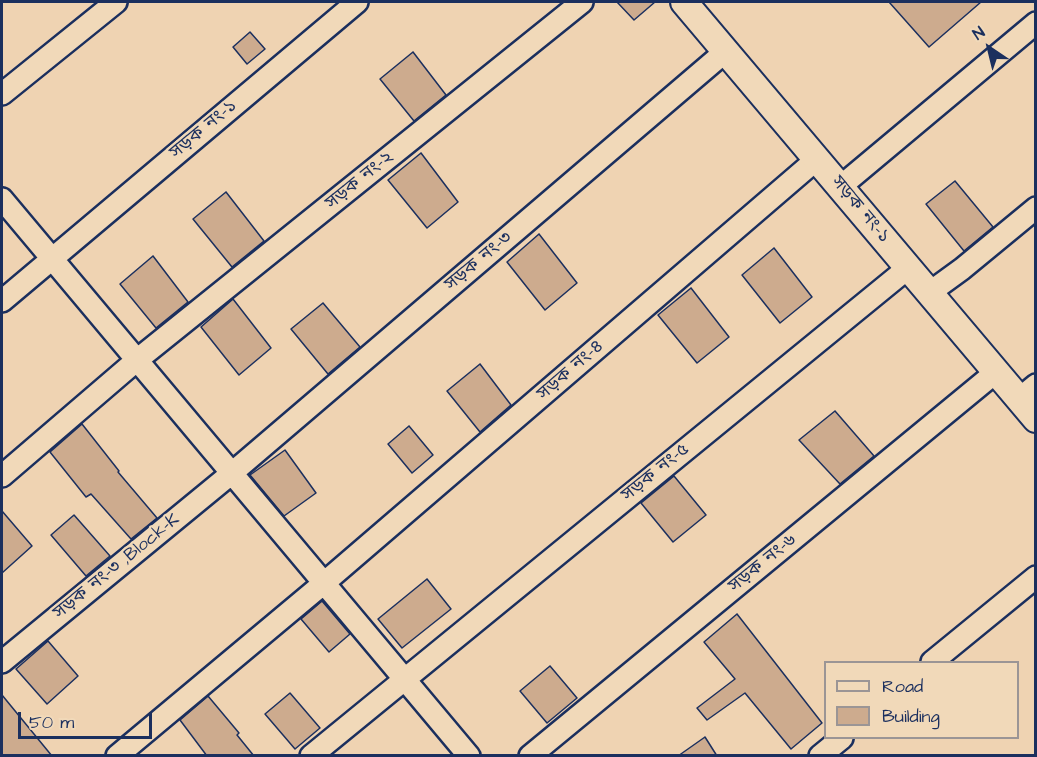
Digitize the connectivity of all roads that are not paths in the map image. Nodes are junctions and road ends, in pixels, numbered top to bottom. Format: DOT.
graph roads {
  1 [pos="116,2"];
  2 [pos="357,2"];
  3 [pos="582,2"];
  4 [pos="684,2"];
  5 [pos="1035,23"];
  6 [pos="726,51"];
  7 [pos="2,94"];
  8 [pos="817,159"];
  9 [pos="840,187"];
  10 [pos="2,199"];
  11 [pos="1035,208"];
  12 [pos="52,258"];
  13 [pos="908,268"];
  14 [pos="929,293"];
  15 [pos="2,301"];
  16 [pos="137,360"];
  17 [pos="996,372"];
  18 [pos="1027,392"];
  19 [pos="1035,419"];
  20 [pos="232,473"];
  21 [pos="2,476"];
  22 [pos="1035,577"];
  23 [pos="324,584"];
  24 [pos="934,661"];
  25 [pos="2,662"];
  26 [pos="404,679"];
  27 [pos="841,739"];
  28 [pos="117,756"];
  29 [pos="311,756"];
  30 [pos="469,756"];
  31 [pos="530,756"];
  32 [pos="820,756"];
  1 -- 7 [label="street"];
  2 -- 12 [label="street, সড়ক নং-১"];
  3 -- 16 [label="street, সড়ক নং-২"];
  4 -- 6 [label="street, সড়ক নং-১"];
  5 -- 9 [label="street"];
  6 -- 8 [label="street, সড়ক নং-১"];
  6 -- 20 [label="street, সড়ক নং-৩"];
  8 -- 9 [label="street, সড়ক নং-১"];
  8 -- 23 [label="street, সড়ক নং-৪"];
  9 -- 13 [label="street, সড়ক নং-১"];
  10 -- 12 [label="street"];
  11 -- 14 [label="street"];
  12 -- 15 [label="street, সড়ক নং-১"];
  12 -- 16 [label="street"];
  13 -- 14 [label="street, সড়ক নং-১"];
  13 -- 26 [label="street, সড়ক নং-৫"];
  14 -- 17 [label="street, সড়ক নং-১"];
  16 -- 20 [label="street"];
  16 -- 21 [label="street, সড়ক নং-২"];
  17 -- 18 [label="street, সড়ক নং-১"];
  17 -- 31 [label="street, সড়ক নং-৬"];
  18 -- 19 [label="street, সড়ক নং-১"];
  20 -- 23 [label="street"];
  20 -- 25 [label="street, সড়ক নং-৩ ,Block-K"];
  22 -- 24 [label="street"];
  23 -- 26 [label="street"];
  23 -- 28 [label="street, সড়ক নং-৪"];
  26 -- 29 [label="street, সড়ক নং-৫"];
  26 -- 30 [label="street"];
  27 -- 32 [label="street"];
}
